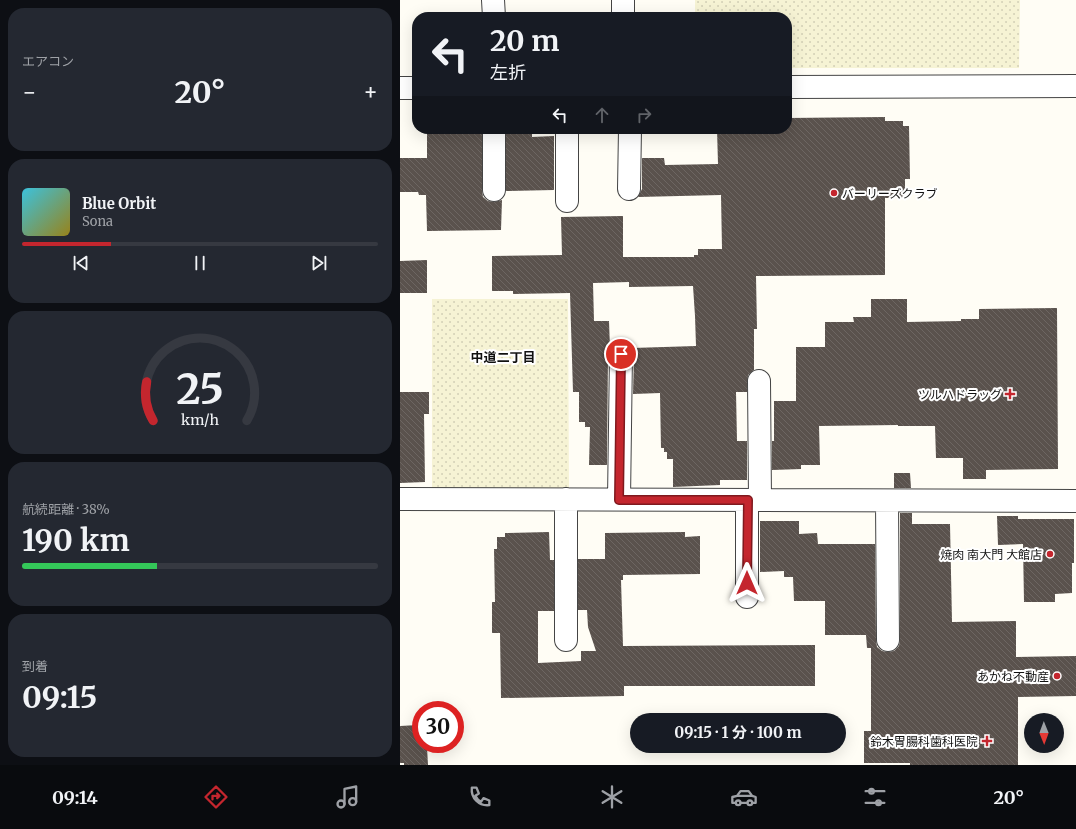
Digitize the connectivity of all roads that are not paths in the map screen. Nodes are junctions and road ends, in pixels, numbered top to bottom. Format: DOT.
graph roads {
  1 [pos="494,0"];
  2 [pos="623,0"];
  3 [pos="494,12"];
  4 [pos="623,12"];
  5 [pos="1076,86"];
  6 [pos="792,87"];
  7 [pos="400,88"];
  8 [pos="412,88"];
  9 [pos="494,134"];
  10 [pos="567,134"];
  11 [pos="630,134"];
  12 [pos="629,189"];
  13 [pos="494,190"];
  14 [pos="567,201"];
  15 [pos="621,354"];
  16 [pos="760,381"];
  17 [pos="400,499"];
  18 [pos="566,499"];
  19 [pos="619,500"];
  20 [pos="754,500"];
  21 [pos="887,501"];
  22 [pos="1076,501"];
  23 [pos="747,597"];
  24 [pos="566,640"];
  25 [pos="888,640"];
  1 -- 3 [label="street"];
  2 -- 4 [label="street"];
  5 -- 6 [label="street"];
  7 -- 8 [label="street"];
  9 -- 13 [label="street"];
  10 -- 14 [label="street"];
  11 -- 12 [label="street"];
  15 -- 19 [label="street"];
  16 -- 20 [label="street"];
  17 -- 18 [label="street"];
  18 -- 19 [label="street"];
  18 -- 24 [label="street"];
  19 -- 20 [label="street"];
  20 -- 21 [label="street"];
  20 -- 23 [label="street"];
  21 -- 22 [label="street"];
  21 -- 25 [label="street"];
}
